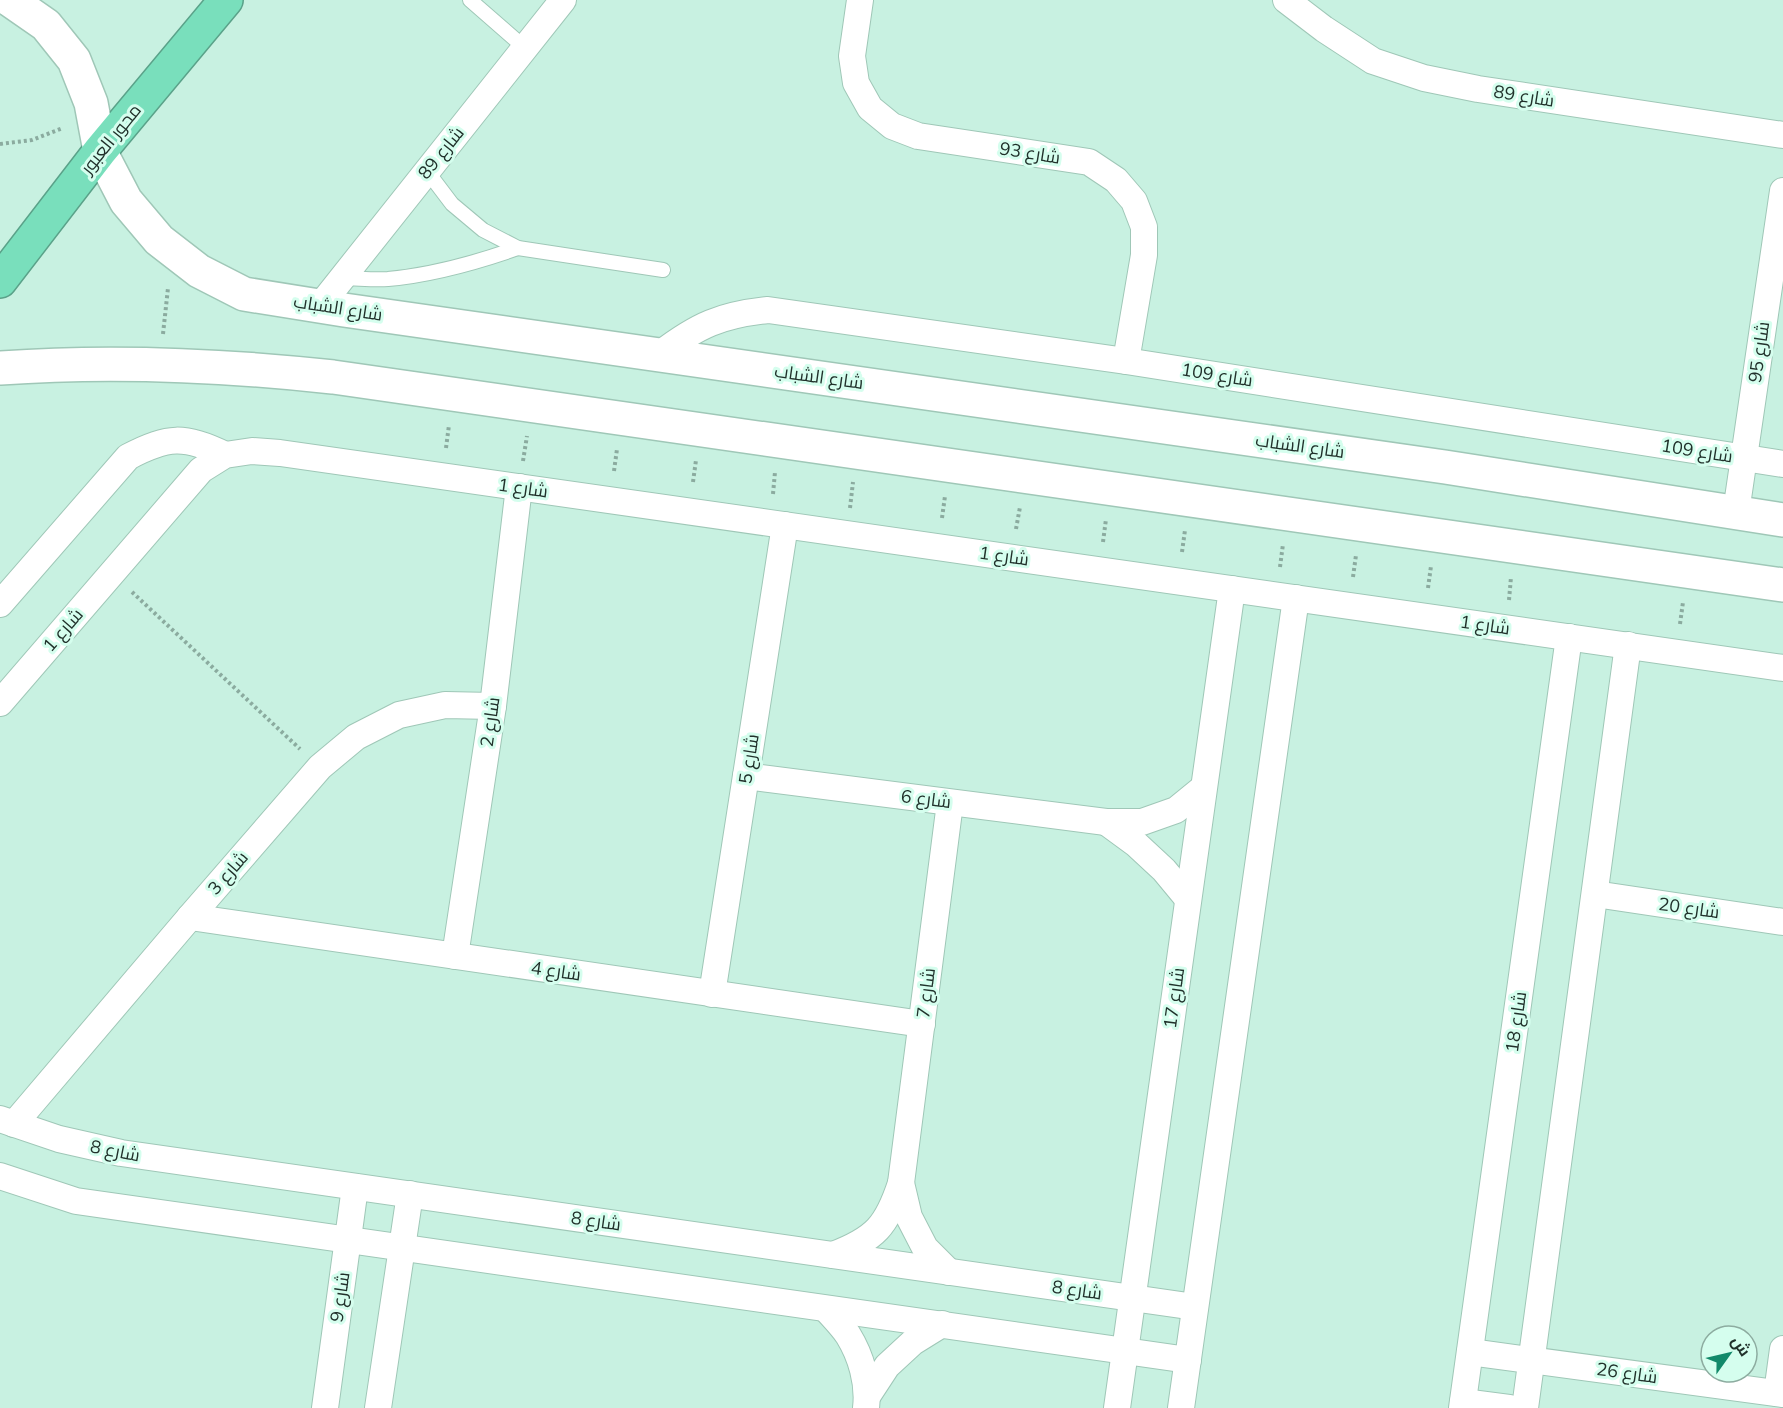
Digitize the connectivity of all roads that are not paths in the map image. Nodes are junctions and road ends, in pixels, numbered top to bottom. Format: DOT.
graph roads {
  1 [pos="10,0"];
  2 [pos="226,0"];
  3 [pos="470,0"];
  4 [pos="563,0"];
  5 [pos="860,0"];
  6 [pos="1286,0"];
  7 [pos="525,48"];
  8 [pos="1783,135"];
  9 [pos="100,151"];
  10 [pos="427,171"];
  11 [pos="1783,191"];
  12 [pos="518,248"];
  13 [pos="663,270"];
  14 [pos="341,278"];
  15 [pos="0,281"];
  16 [pos="320,306"];
  17 [pos="660,354"];
  18 [pos="1126,361"];
  19 [pos="0,368"];
  20 [pos="225,455"];
  21 [pos="1744,458"];
  22 [pos="1783,464"];
  23 [pos="519,487"];
  24 [pos="1736,512"];
  25 [pos="1783,520"];
  26 [pos="777,524"];
  27 [pos="1783,585"];
  28 [pos="1232,589"];
  29 [pos="1286,597"];
  30 [pos="0,604"];
  31 [pos="1569,637"];
  32 [pos="1628,645"];
  33 [pos="1783,668"];
  34 [pos="0,703"];
  35 [pos="493,706"];
  36 [pos="746,776"];
  37 [pos="1203,788"];
  38 [pos="950,802"];
  39 [pos="1106,822"];
  40 [pos="1594,894"];
  41 [pos="1188,899"];
  42 [pos="190,917"];
  43 [pos="1783,922"];
  44 [pos="455,956"];
  45 [pos="712,994"];
  46 [pos="922,1024"];
  47 [pos="7,1122"];
  48 [pos="0,1176"];
  49 [pos="901,1183"];
  50 [pos="355,1187"];
  51 [pos="36,1188"];
  52 [pos="0,1194"];
  53 [pos="410,1194"];
  54 [pos="348,1240"];
  55 [pos="402,1247"];
  56 [pos="832,1255"];
  57 [pos="949,1272"];
  58 [pos="1132,1298"];
  59 [pos="1195,1307"];
  60 [pos="826,1309"];
  61 [pos="942,1324"];
  62 [pos="1783,1349"];
  63 [pos="1125,1351"];
  64 [pos="1470,1352"];
  65 [pos="1188,1360"];
  66 [pos="1532,1360"];
  67 [pos="1780,1393"];
  68 [pos="867,1402"];
  69 [pos="1463,1405"];
  70 [pos="325,1408"];
  71 [pos="378,1408"];
  72 [pos="1117,1408"];
  73 [pos="1181,1408"];
  74 [pos="1509,1408"];
  75 [pos="1525,1408"];
  1 -- 9 [label="street, شارع الشباب"];
  2 -- 9 [label="highway, محور العبور"];
  3 -- 7 [label="lane"];
  4 -- 7 [label="street, شارع 89"];
  5 -- 18 [label="street, شارع 93"];
  6 -- 8 [label="street, شارع 89"];
  7 -- 10 [label="street, شارع 89"];
  9 -- 15 [label="highway, محور العبور"];
  9 -- 16 [label="street, شارع الشباب"];
  10 -- 12 [label="lane"];
  10 -- 14 [label="street, شارع 89"];
  11 -- 21 [label="street, شارع 95"];
  12 -- 13 [label="lane"];
  12 -- 14 [label="lane"];
  14 -- 16 [label="street, شارع 89"];
  16 -- 17 [label="street, شارع الشباب"];
  17 -- 18 [label="street, شارع 109"];
  17 -- 24 [label="street, شارع الشباب"];
  18 -- 21 [label="street, شارع 109"];
  19 -- 27 [label="street"];
  20 -- 23 [label="street, شارع 1"];
  20 -- 30 [label="street"];
  20 -- 34 [label="street, شارع 1"];
  21 -- 22 [label="street, شارع 109"];
  21 -- 24 [label="street, شارع 95"];
  23 -- 26 [label="street, شارع 1"];
  23 -- 35 [label="street, شارع 2"];
  24 -- 25 [label="street, شارع الشباب"];
  26 -- 28 [label="street, شارع 1"];
  26 -- 36 [label="street, شارع 5"];
  28 -- 29 [label="street, شارع 1"];
  28 -- 37 [label="street, شارع 17"];
  29 -- 31 [label="street, شارع 1"];
  29 -- 59 [label="street"];
  31 -- 32 [label="street, شارع 1"];
  31 -- 64 [label="street, شارع 18"];
  32 -- 33 [label="street, شارع 1"];
  32 -- 40 [label="street"];
  35 -- 42 [label="street, شارع 3"];
  35 -- 44 [label="street, شارع 2"];
  36 -- 38 [label="street, شارع 6"];
  36 -- 45 [label="street, شارع 5"];
  37 -- 39 [label="street, شارع 6"];
  37 -- 41 [label="street, شارع 17"];
  38 -- 39 [label="street, شارع 6"];
  38 -- 46 [label="street, شارع 7"];
  39 -- 41 [label="street, شارع 6"];
  40 -- 43 [label="street, شارع 20"];
  40 -- 66 [label="street"];
  41 -- 58 [label="street, شارع 17"];
  42 -- 44 [label="street, شارع 4"];
  42 -- 47 [label="street, شارع 3"];
  44 -- 45 [label="street, شارع 4"];
  45 -- 46 [label="street, شارع 4"];
  46 -- 49 [label="street, شارع 7"];
  47 -- 50 [label="street, شارع 8"];
  48 -- 51 [label="street"];
  49 -- 56 [label="street, شارع 7"];
  49 -- 57 [label="street, شارع 7"];
  50 -- 53 [label="street, شارع 8"];
  50 -- 54 [label="street, شارع 9"];
  51 -- 52 [label="street"];
  51 -- 54 [label="street"];
  53 -- 55 [label="street"];
  53 -- 56 [label="street, شارع 8"];
  54 -- 55 [label="street"];
  54 -- 70 [label="street, شارع 9"];
  55 -- 60 [label="street"];
  55 -- 71 [label="street"];
  56 -- 57 [label="street, شارع 8"];
  57 -- 58 [label="street, شارع 8"];
  58 -- 59 [label="street, شارع 8"];
  58 -- 63 [label="street, شارع 17"];
  59 -- 65 [label="street"];
  60 -- 61 [label="street"];
  60 -- 68 [label="street"];
  61 -- 63 [label="street"];
  61 -- 68 [label="street"];
  62 -- 67 [label="street"];
  63 -- 65 [label="street"];
  63 -- 72 [label="street, شارع 17"];
  64 -- 66 [label="street, شارع 26"];
  64 -- 69 [label="street, شارع 18"];
  65 -- 73 [label="street"];
  66 -- 67 [label="street, شارع 26"];
  66 -- 75 [label="street"];
  69 -- 74 [label="street"];
}
